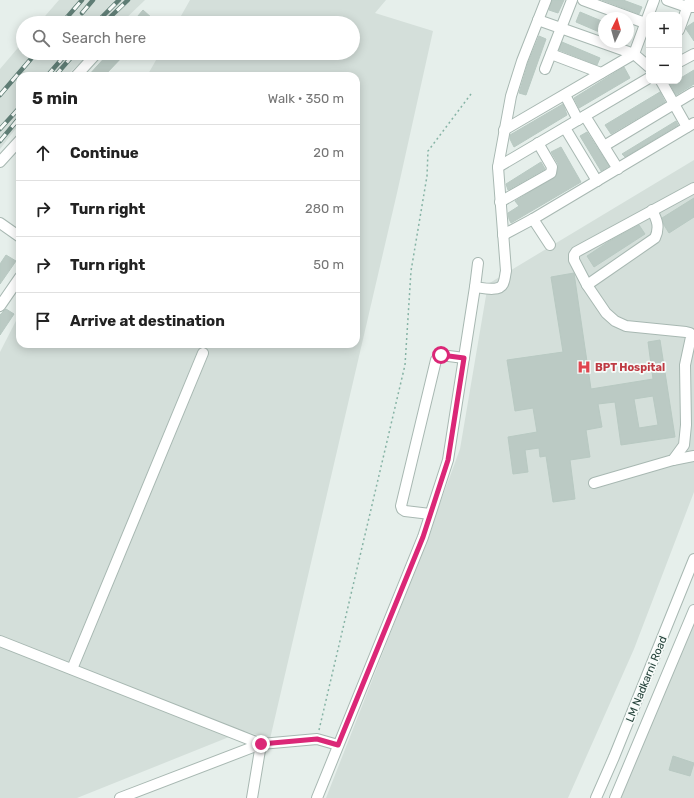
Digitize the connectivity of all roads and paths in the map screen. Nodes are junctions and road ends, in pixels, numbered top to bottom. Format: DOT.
graph roads {
  1 [pos="546,0"];
  2 [pos="572,0"];
  3 [pos="583,0"];
  4 [pos="654,0"];
  5 [pos="667,0"];
  6 [pos="690,5"];
  7 [pos="538,20"];
  8 [pos="645,23"];
  9 [pos="682,23"];
  10 [pos="561,28"];
  11 [pos="551,54"];
  12 [pos="634,54"];
  13 [pos="694,54"];
  14 [pos="91,60"];
  15 [pos="682,60"];
  16 [pos="646,64"];
  17 [pos="545,69"];
  18 [pos="80,72"];
  19 [pos="601,74"];
  20 [pos="646,80"];
  21 [pos="663,84"];
  22 [pos="694,92"];
  23 [pos="471,94"];
  24 [pos="565,95"];
  25 [pos="674,104"];
  26 [pos="582,118"];
  27 [pos="691,125"];
  28 [pos="565,128"];
  29 [pos="504,130"];
  30 [pos="538,143"];
  31 [pos="16,144"];
  32 [pos="604,146"];
  33 [pos="0,162"];
  34 [pos="498,167"];
  35 [pos="618,169"];
  36 [pos="597,181"];
  37 [pos="694,188"];
  38 [pos="500,202"];
  39 [pos="652,210"];
  40 [pos="534,219"];
  41 [pos="0,223"];
  42 [pos="16,234"];
  43 [pos="502,235"];
  44 [pos="550,245"];
  45 [pos="478,263"];
  46 [pos="16,283"];
  47 [pos="587,285"];
  48 [pos="475,287"];
  49 [pos="0,306"];
  50 [pos="692,341"];
  51 [pos="203,353"];
  52 [pos="464,358"];
  53 [pos="694,456"];
  54 [pos="673,460"];
  55 [pos="594,483"];
  56 [pos="430,514"];
  57 [pos="694,559"];
  58 [pos="694,610"];
  59 [pos="0,641"];
  60 [pos="72,669"];
  61 [pos="317,739"];
  62 [pos="261,744"];
  63 [pos="338,745"];
  64 [pos="120,798"];
  65 [pos="252,798"];
  66 [pos="317,798"];
  67 [pos="596,798"];
  68 [pos="615,798"];
  1 -- 7 [label="street"];
  2 -- 10 [label="street"];
  3 -- 8 [label="street"];
  4 -- 8 [label="street"];
  5 -- 6 [label="street"];
  6 -- 9 [label="street"];
  7 -- 10 [label="street"];
  7 -- 29 [label="street"];
  8 -- 12 [label="street"];
  10 -- 11 [label="street"];
  10 -- 12 [label="street"];
  11 -- 17 [label="street"];
  11 -- 19 [label="street"];
  12 -- 16 [label="street"];
  12 -- 19 [label="street"];
  13 -- 15 [label="street"];
  14 -- 18 [label="street"];
  19 -- 24 [label="street"];
  20 -- 26 [label="street"];
  21 -- 25 [label="street"];
  22 -- 25 [label="street"];
  23 -- 61 [label="path"];
  24 -- 26 [label="street"];
  24 -- 29 [label="street"];
  25 -- 27 [label="street"];
  25 -- 32 [label="street"];
  26 -- 28 [label="street"];
  26 -- 32 [label="street"];
  27 -- 35 [label="street"];
  28 -- 30 [label="street"];
  28 -- 36 [label="street"];
  29 -- 34 [label="street"];
  30 -- 34 [label="street"];
  30 -- 38 [label="street"];
  31 -- 33 [label="street"];
  32 -- 35 [label="street"];
  34 -- 38 [label="street"];
  35 -- 36 [label="street"];
  36 -- 40 [label="street"];
  37 -- 39 [label="street"];
  38 -- 43 [label="street"];
  39 -- 47 [label="street"];
  39 -- 47 [label="street"];
  40 -- 43 [label="street"];
  40 -- 44 [label="street"];
  41 -- 42 [label="street"];
  43 -- 48 [label="street"];
  45 -- 48 [label="street"];
  46 -- 49 [label="street"];
  47 -- 50 [label="street"];
  48 -- 52 [label="street"];
  50 -- 54 [label="street"];
  51 -- 60 [label="street"];
  52 -- 56 [label="street"];
  52 -- 56 [label="street"];
  53 -- 54 [label="street"];
  54 -- 55 [label="street"];
  56 -- 63 [label="street"];
  57 -- 67 [label="street, LM Nadkarni Road"];
  58 -- 68 [label="street, LM Nadkarni Road"];
  59 -- 60 [label="street"];
  60 -- 62 [label="street"];
  61 -- 62 [label="street"];
  61 -- 63 [label="street"];
  62 -- 64 [label="street"];
  62 -- 65 [label="street"];
  63 -- 66 [label="street"];
}
